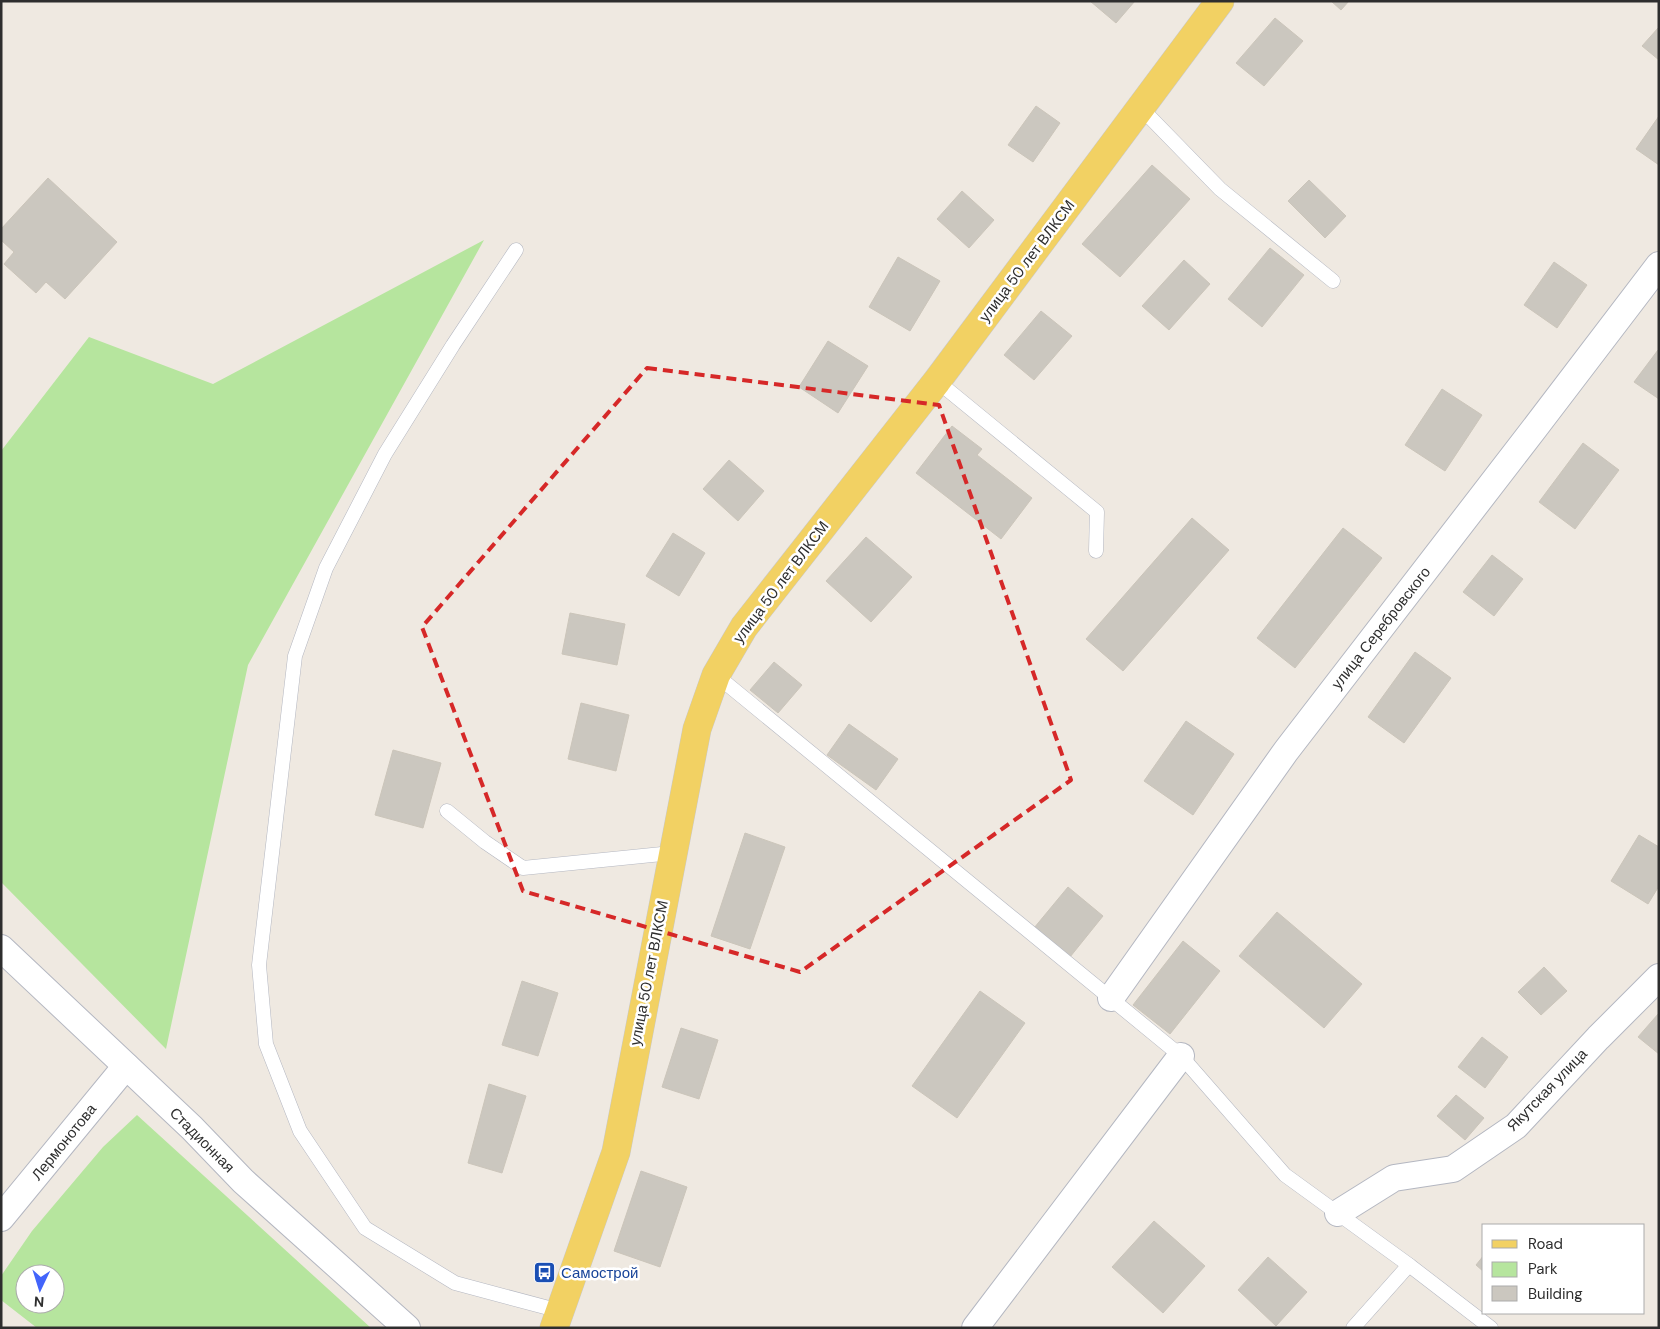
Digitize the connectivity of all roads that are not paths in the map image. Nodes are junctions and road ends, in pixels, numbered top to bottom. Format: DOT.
graph roads {
  1 [pos="1220,1"];
  2 [pos="1141,108"];
  3 [pos="516,250"];
  4 [pos="1659,265"];
  5 [pos="1333,281"];
  6 [pos="937,381"];
  7 [pos="1096,551"];
  8 [pos="716,676"];
  9 [pos="447,811"];
  10 [pos="672,853"];
  11 [pos="1,948"];
  12 [pos="1659,977"];
  13 [pos="1111,998"];
  14 [pos="1181,1056"];
  15 [pos="126,1066"];
  16 [pos="1338,1213"];
  17 [pos="1,1218"];
  18 [pos="1409,1265"];
  19 [pos="557,1319"];
  20 [pos="407,1328"];
  21 [pos="975,1328"];
  22 [pos="1353,1328"];
  23 [pos="1491,1328"];
  1 -- 2 [label="main road, улица 50 лет ВЛКСМ"];
  2 -- 5 [label="lane"];
  2 -- 6 [label="main road, улица 50 лет ВЛКСМ"];
  3 -- 19 [label="lane"];
  4 -- 13 [label="street, улица Серебровского"];
  6 -- 7 [label="lane"];
  6 -- 8 [label="main road, улица 50 лет ВЛКСМ"];
  8 -- 10 [label="main road, улица 50 лет ВЛКСМ"];
  8 -- 13 [label="lane"];
  9 -- 10 [label="lane"];
  10 -- 19 [label="main road, улица 50 лет ВЛКСМ"];
  11 -- 15 [label="street, Стадионная"];
  12 -- 16 [label="street, Якутская улица"];
  13 -- 14 [label="lane"];
  14 -- 16 [label="lane"];
  14 -- 21 [label="street"];
  15 -- 17 [label="street, Лермонотова"];
  15 -- 20 [label="street, Стадионная"];
  16 -- 18 [label="lane"];
  18 -- 22 [label="lane"];
  18 -- 23 [label="lane"];
}
